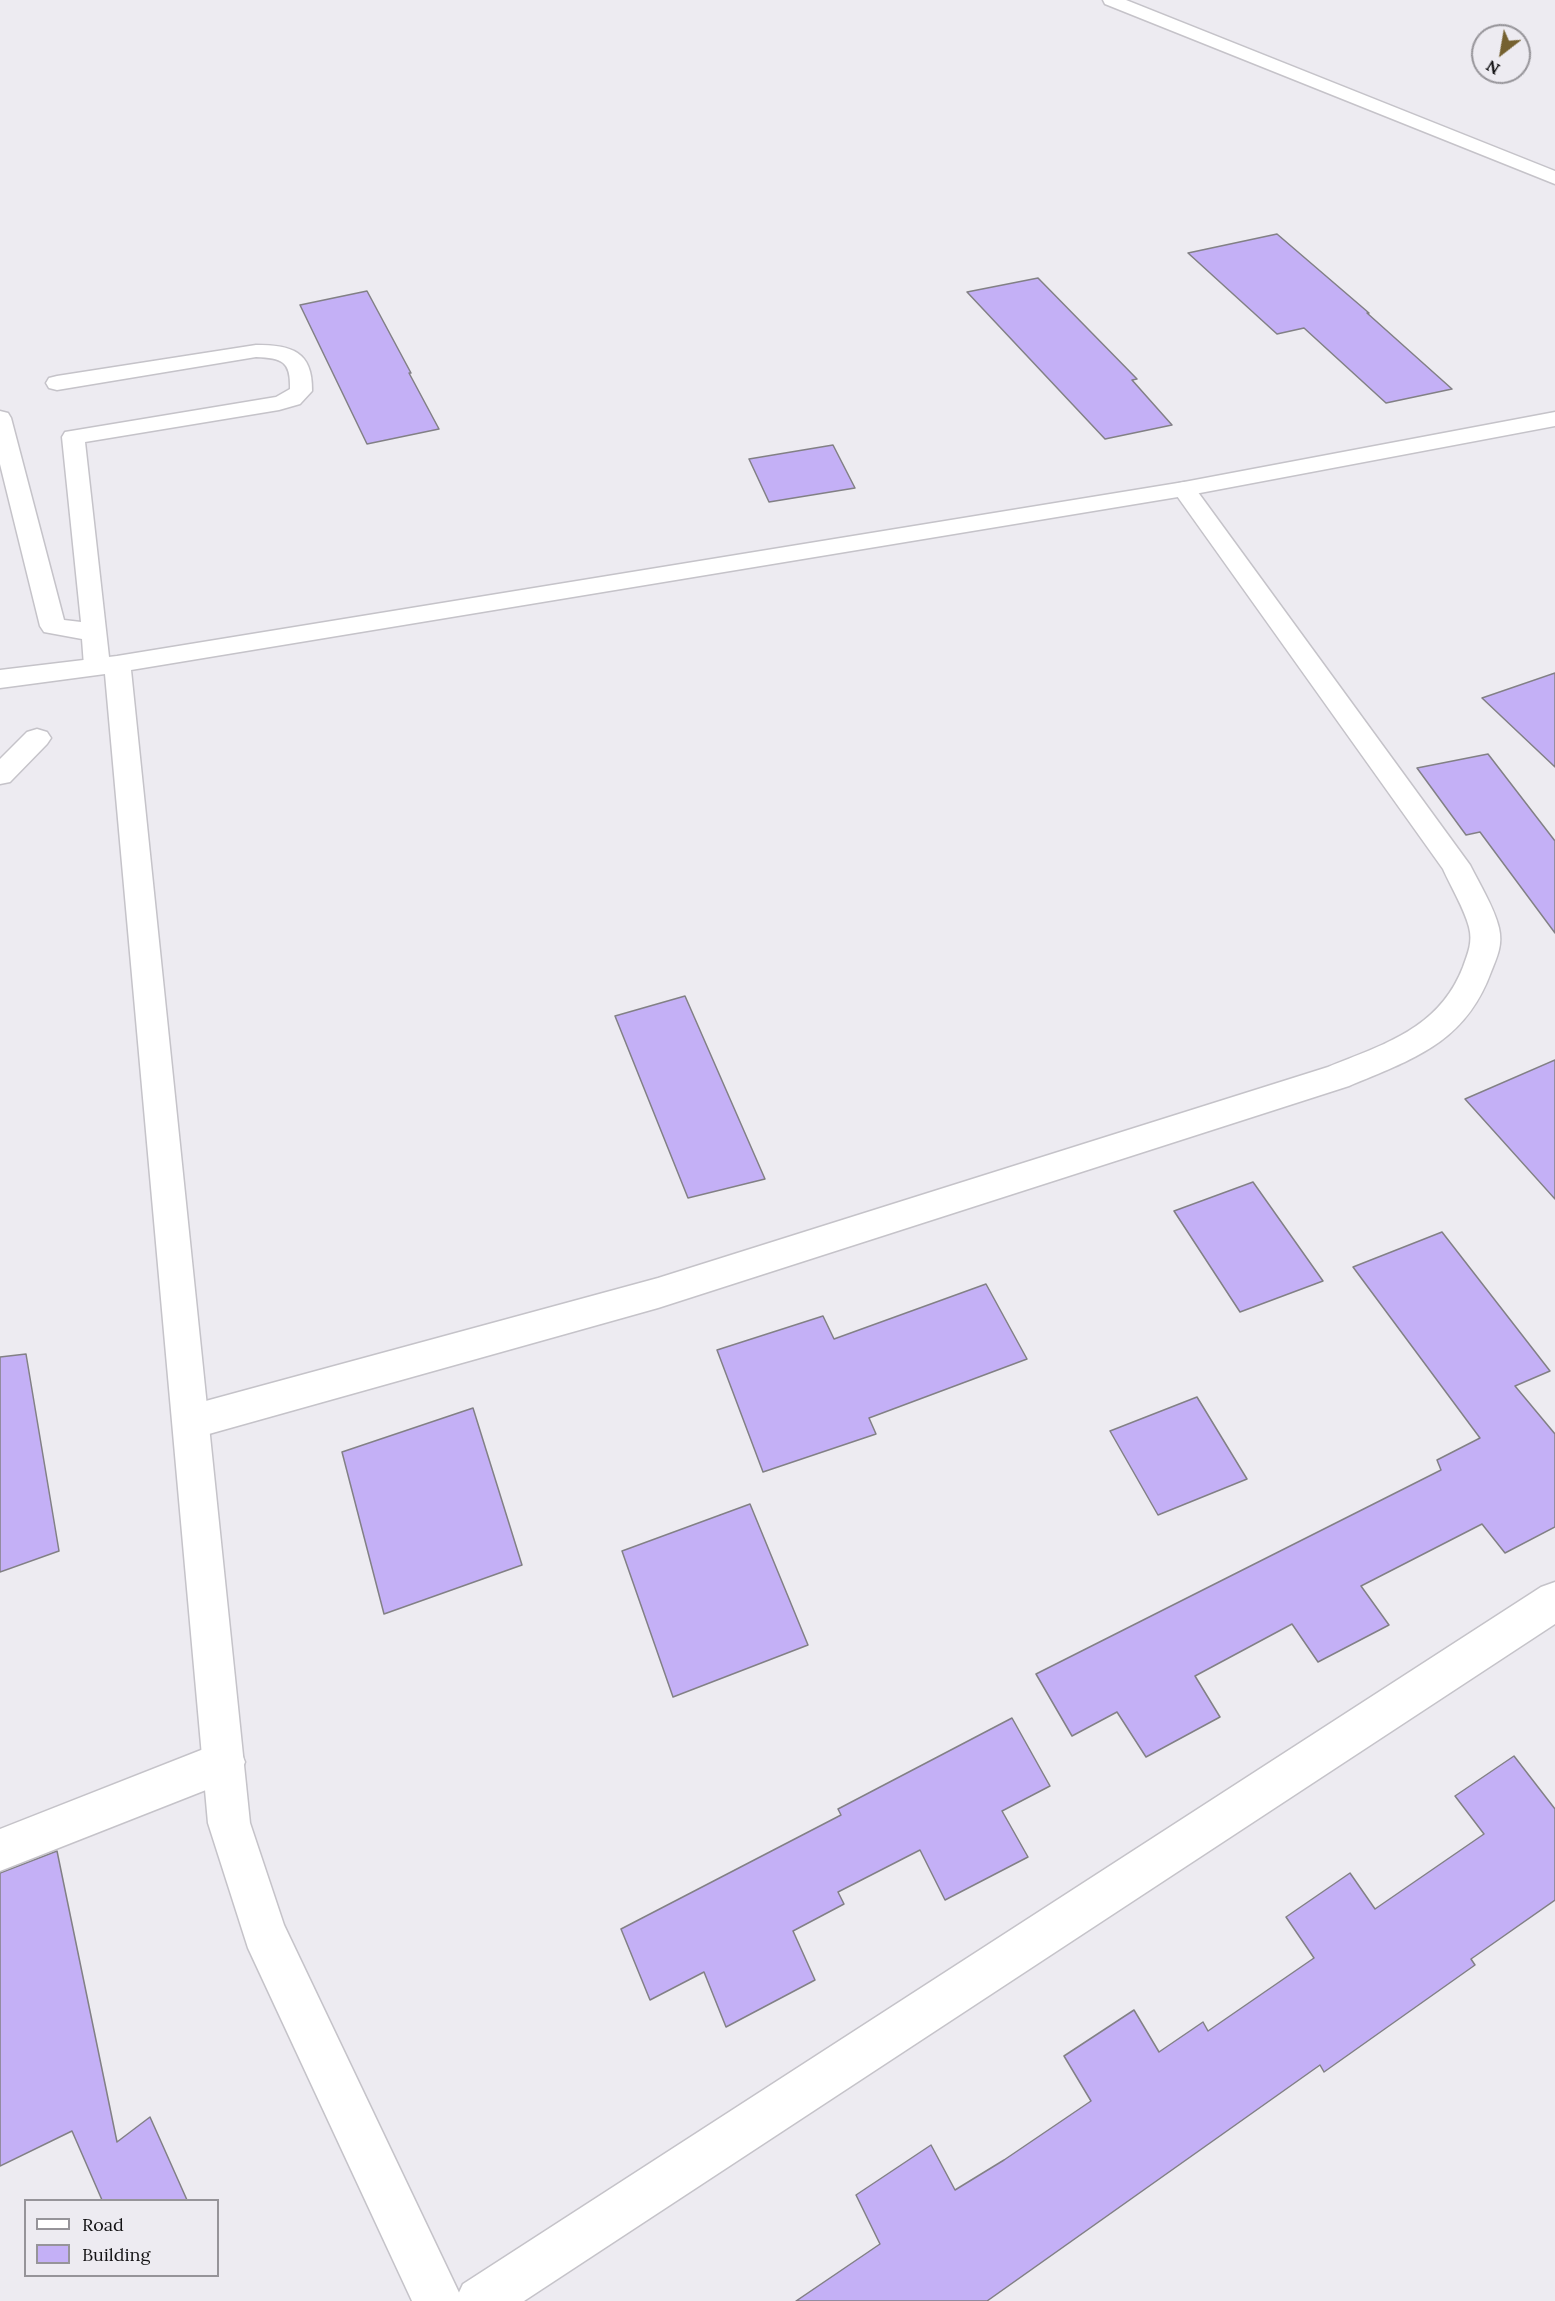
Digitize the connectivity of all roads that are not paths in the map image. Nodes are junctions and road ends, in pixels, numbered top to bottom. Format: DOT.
graph roads {
  1 [pos="1111,0"];
  2 [pos="1555,178"];
  3 [pos="57,383"];
  4 [pos="0,418"];
  5 [pos="1555,418"];
  6 [pos="1184,489"];
  7 [pos="95,633"];
  8 [pos="107,665"];
  9 [pos="0,679"];
  10 [pos="38,738"];
  11 [pos="0,775"];
  12 [pos="191,1422"];
  13 [pos="1555,1601"];
  14 [pos="224,1762"];
  15 [pos="0,1850"];
  16 [pos="438,2301"];
  17 [pos="480,2301"];
  1 -- 2 [label="street"];
  3 -- 7 [label="street"];
  4 -- 7 [label="street"];
  5 -- 6 [label="street"];
  6 -- 8 [label="street"];
  6 -- 12 [label="street"];
  7 -- 8 [label="street"];
  8 -- 9 [label="street"];
  8 -- 12 [label="street"];
  10 -- 11 [label="street"];
  12 -- 14 [label="street"];
  13 -- 17 [label="street"];
  14 -- 15 [label="street"];
  14 -- 16 [label="street"];
}
